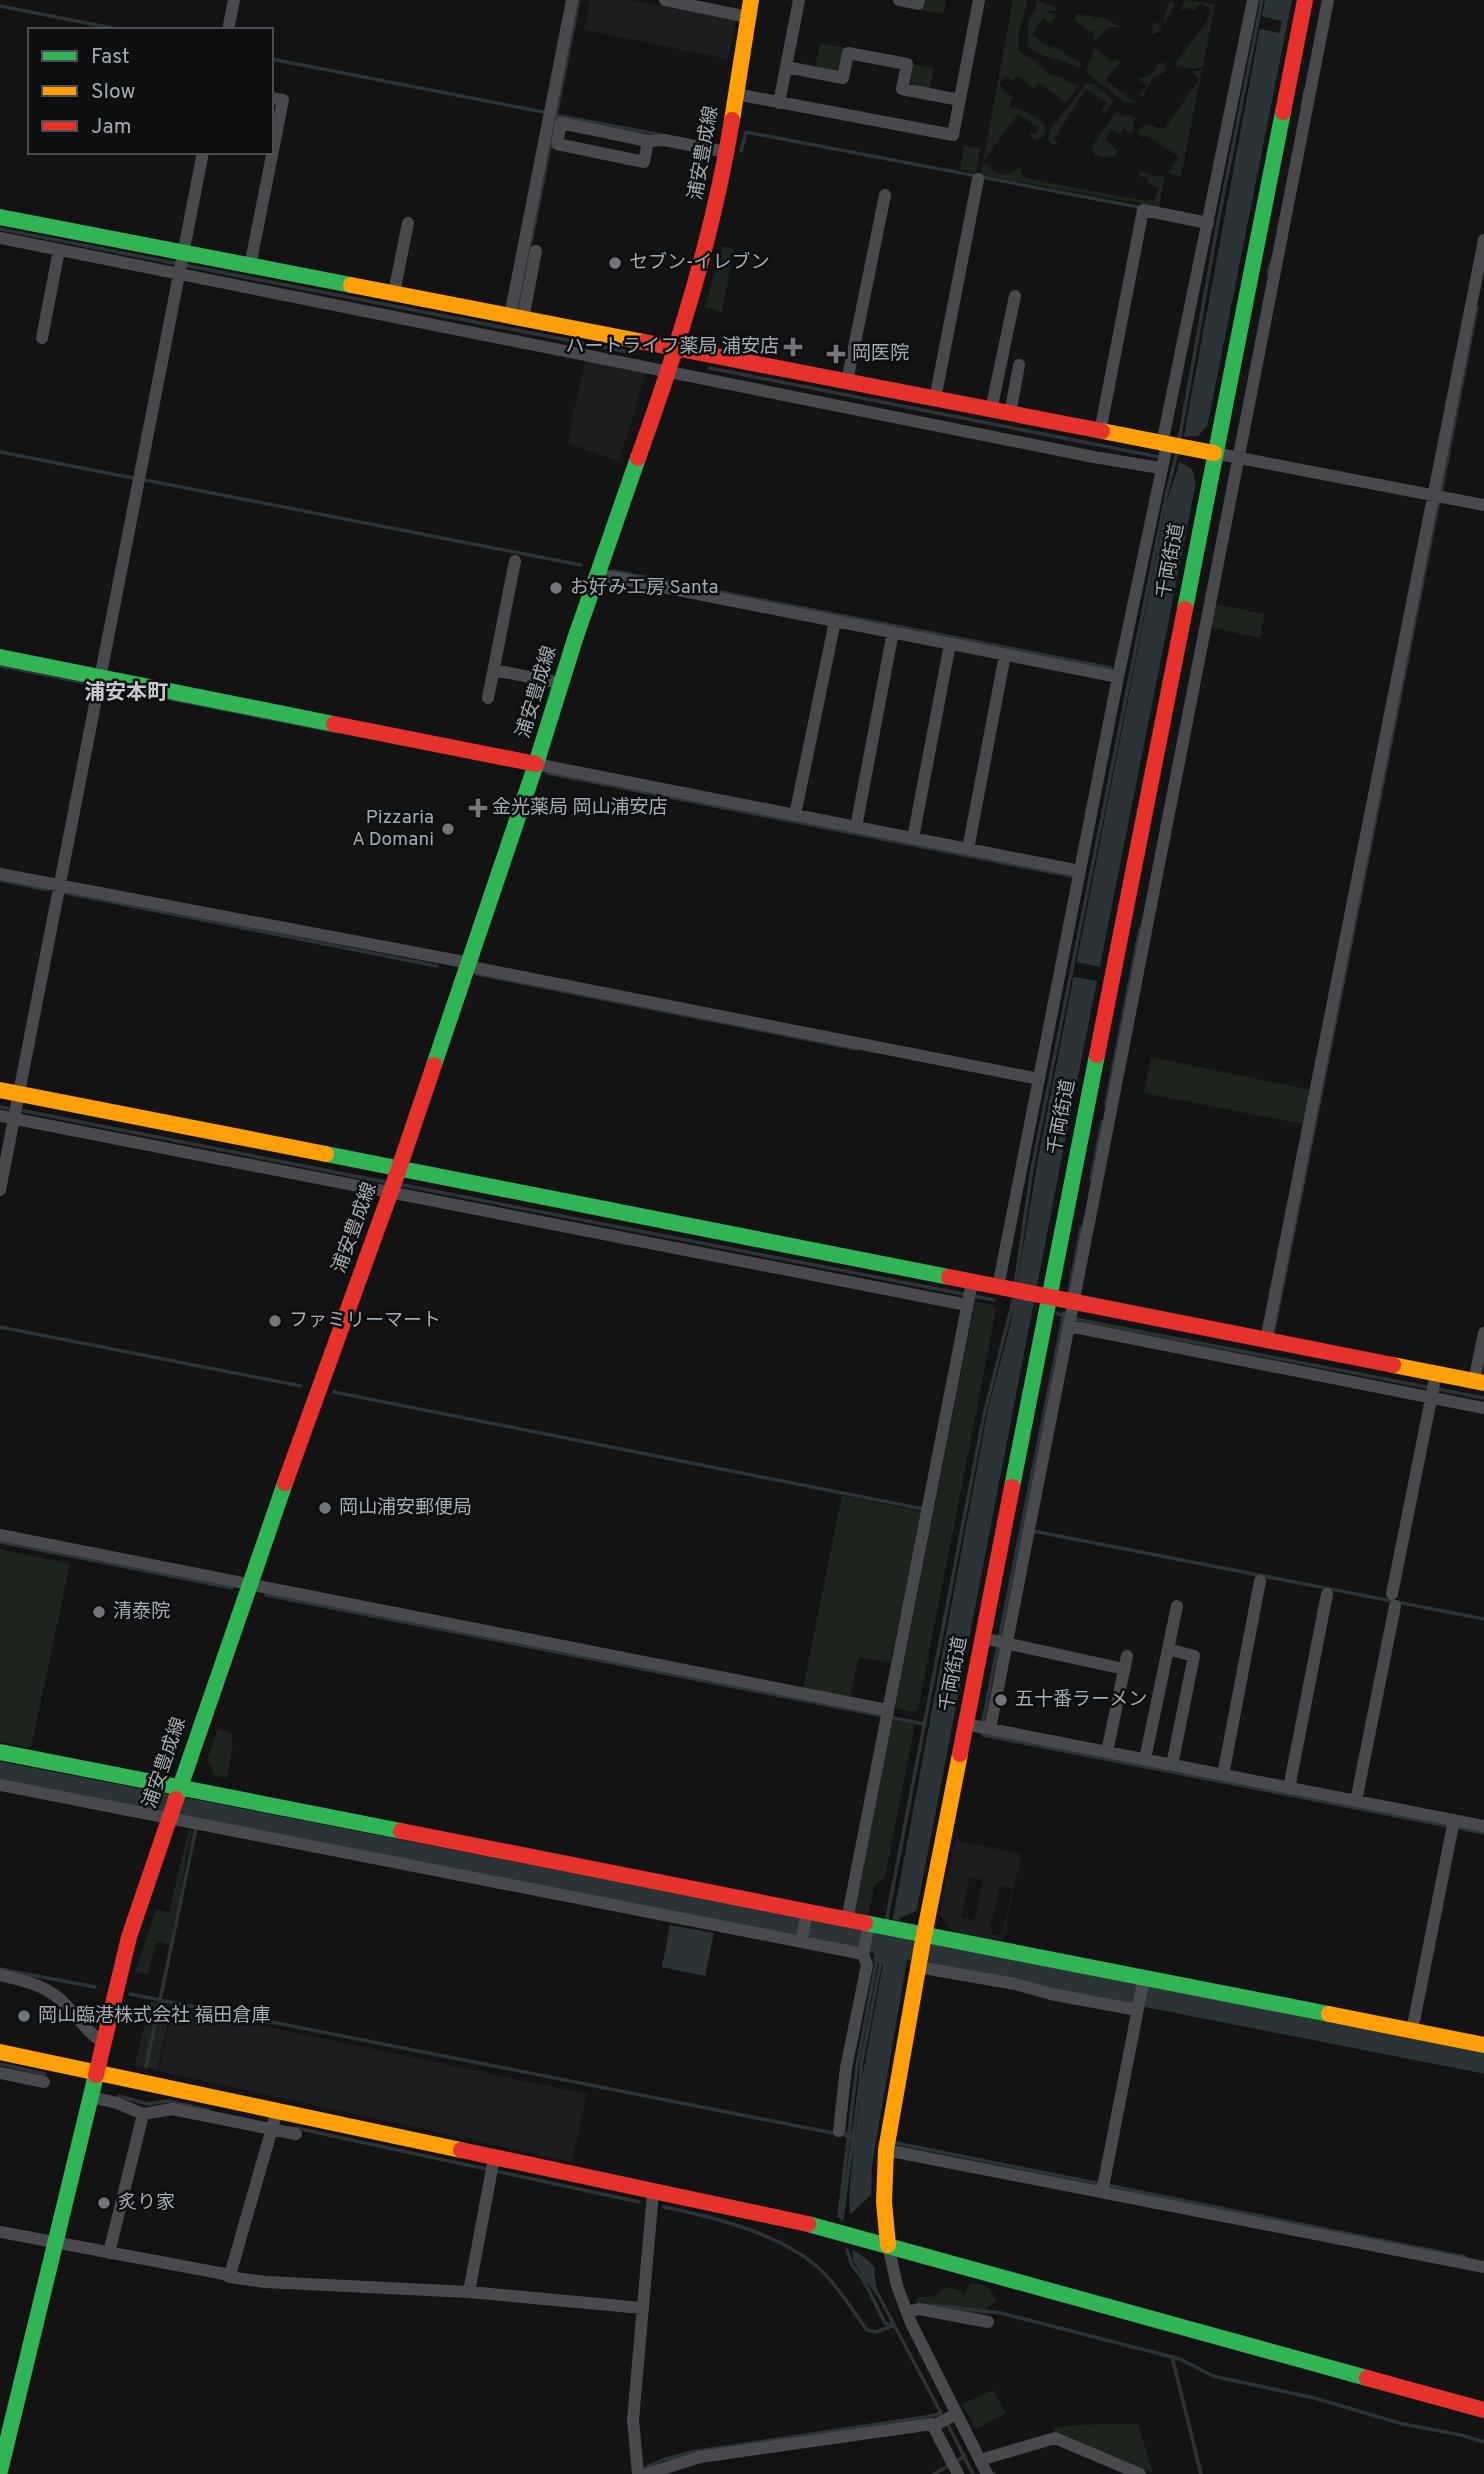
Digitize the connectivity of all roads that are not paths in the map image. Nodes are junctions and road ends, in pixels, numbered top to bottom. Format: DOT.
graph roads {
  1 [pos="234,0"];
  2 [pos="572,0"];
  3 [pos="665,0"];
  4 [pos="751,0"];
  5 [pos="799,0"];
  6 [pos="900,0"];
  7 [pos="919,0"];
  8 [pos="979,0"];
  9 [pos="1305,0"];
  10 [pos="1328,0"];
  11 [pos="1249,1"];
  12 [pos="748,17"];
  13 [pos="228,28"];
  14 [pos="786,67"];
  15 [pos="736,94"];
  16 [pos="1300,97"];
  17 [pos="273,98"];
  18 [pos="960,100"];
  19 [pos="779,103"];
  20 [pos="648,141"];
  21 [pos="273,150"];
  22 [pos="726,152"];
  23 [pos="204,154"];
  24 [pos="272,154"];
  25 [pos="978,179"];
  26 [pos="1284,179"];
  27 [pos="885,195"];
  28 [pos="0,217"];
  29 [pos="408,223"];
  30 [pos="1208,223"];
  31 [pos="0,238"];
  32 [pos="1484,240"];
  33 [pos="58,242"];
  34 [pos="536,251"];
  35 [pos="181,264"];
  36 [pos="250,266"];
  37 [pos="1266,267"];
  38 [pos="394,293"];
  39 [pos="1015,296"];
  40 [pos="516,317"];
  41 [pos="474,321"];
  42 [pos="42,338"];
  43 [pos="566,340"];
  44 [pos="675,349"];
  45 [pos="1019,365"];
  46 [pos="667,372"];
  47 [pos="847,383"];
  48 [pos="934,400"];
  49 [pos="900,405"];
  50 [pos="991,410"];
  51 [pos="1010,414"];
  52 [pos="1100,432"];
  53 [pos="1168,445"];
  54 [pos="1209,452"];
  55 [pos="1238,458"];
  56 [pos="1160,468"];
  57 [pos="1438,496"];
  58 [pos="1484,505"];
  59 [pos="1200,520"];
  60 [pos="1226,526"];
  61 [pos="515,561"];
  62 [pos="597,574"];
  63 [pos="835,621"];
  64 [pos="893,632"];
  65 [pos="950,643"];
  66 [pos="1176,648"];
  67 [pos="1200,652"];
  68 [pos="1005,654"];
  69 [pos="0,657"];
  70 [pos="494,670"];
  71 [pos="100,677"];
  72 [pos="1118,677"];
  73 [pos="560,683"];
  74 [pos="488,698"];
  75 [pos="1178,721"];
  76 [pos="536,764"];
  77 [pos="795,815"];
  78 [pos="1158,821"];
  79 [pos="856,827"];
  80 [pos="913,838"];
  81 [pos="968,849"];
  82 [pos="1080,870"];
  83 [pos="0,874"];
  84 [pos="60,886"];
  85 [pos="468,965"];
  86 [pos="1039,1079"];
  87 [pos="0,1090"];
  88 [pos="1103,1099"];
  89 [pos="16,1108"];
  90 [pos="0,1116"];
  91 [pos="394,1182"];
  92 [pos="0,1190"];
  93 [pos="1005,1288"];
  94 [pos="969,1295"];
  95 [pos="1043,1296"];
  96 [pos="1071,1315"];
  97 [pos="1484,1332"];
  98 [pos="1266,1340"];
  99 [pos="1479,1383"];
  100 [pos="1434,1387"];
  101 [pos="1484,1408"];
  102 [pos="0,1535"];
  103 [pos="1259,1581"];
  104 [pos="249,1583"];
  105 [pos="1327,1594"];
  106 [pos="1177,1606"];
  107 [pos="982,1638"];
  108 [pos="1002,1642"];
  109 [pos="1168,1649"];
  110 [pos="886,1714"];
  111 [pos="965,1724"];
  112 [pos="990,1729"];
  113 [pos="0,1752"];
  114 [pos="1107,1752"];
  115 [pos="1145,1759"];
  116 [pos="1172,1765"];
  117 [pos="1223,1775"];
  118 [pos="0,1784"];
  119 [pos="1289,1788"];
  120 [pos="1356,1801"];
  121 [pos="173,1805"];
  122 [pos="1453,1824"];
  123 [pos="1484,1826"];
  124 [pos="807,1916"];
  125 [pos="847,1920"];
  126 [pos="918,1934"];
  127 [pos="869,1937"];
  128 [pos="802,1940"];
  129 [pos="918,1967"];
  130 [pos="0,1975"];
  131 [pos="1140,1995"];
  132 [pos="1412,2031"];
  133 [pos="103,2042"];
  134 [pos="1484,2045"];
  135 [pos="0,2052"];
  136 [pos="96,2072"];
  137 [pos="0,2073"];
  138 [pos="44,2082"];
  139 [pos="91,2097"];
  140 [pos="277,2111"];
  141 [pos="143,2114"];
  142 [pos="271,2130"];
  143 [pos="839,2131"];
  144 [pos="296,2134"];
  145 [pos="886,2150"];
  146 [pos="493,2166"];
  147 [pos="1102,2187"];
  148 [pos="653,2193"];
  149 [pos="0,2232"];
  150 [pos="55,2243"];
  151 [pos="881,2243"];
  152 [pos="109,2253"];
  153 [pos="1484,2267"];
  154 [pos="230,2275"];
  155 [pos="469,2292"];
  156 [pos="642,2308"];
  157 [pos="907,2312"];
  158 [pos="988,2322"];
  159 [pos="1484,2410"];
  160 [pos="954,2415"];
  161 [pos="935,2425"];
  162 [pos="980,2460"];
  163 [pos="954,2467"];
  164 [pos="0,2471"];
  165 [pos="640,2472"];
  166 [pos="987,2474"];
  167 [pos="1140,2474"];
  1 -- 13 [label="street"];
  2 -- 40 [label="street"];
  3 -- 12 [label="street"];
  4 -- 12 [label="street, 浦安豊成線"];
  5 -- 14 [label="street"];
  6 -- 7 [label="street"];
  8 -- 18 [label="street"];
  9 -- 16 [label="street, 千両街道"];
  10 -- 16 [label="street"];
  11 -- 30 [label="street"];
  12 -- 15 [label="street, 浦安豊成線"];
  14 -- 18 [label="street"];
  14 -- 19 [label="street"];
  15 -- 19 [label="street"];
  15 -- 22 [label="street, 浦安豊成線"];
  16 -- 26 [label="street, 千両街道"];
  16 -- 26 [label="street"];
  17 -- 21 [label="street"];
  18 -- 19 [label="street"];
  20 -- 20 [label="street"];
  20 -- 22 [label="street"];
  22 -- 44 [label="street, 浦安豊成線"];
  23 -- 35 [label="street"];
  24 -- 36 [label="street"];
  25 -- 48 [label="street"];
  26 -- 37 [label="street, 千両街道"];
  26 -- 37 [label="street"];
  27 -- 47 [label="street"];
  28 -- 33 [label="street"];
  29 -- 38 [label="street"];
  30 -- 52 [label="street"];
  30 -- 53 [label="street"];
  31 -- 33 [label="street"];
  32 -- 57 [label="street"];
  33 -- 35 [label="street"];
  33 -- 42 [label="street"];
  34 -- 40 [label="street"];
  35 -- 36 [label="street"];
  35 -- 41 [label="street"];
  35 -- 71 [label="street"];
  36 -- 38 [label="street"];
  37 -- 54 [label="street, 千両街道"];
  37 -- 55 [label="street"];
  38 -- 41 [label="street"];
  39 -- 50 [label="street"];
  40 -- 41 [label="street"];
  40 -- 43 [label="street"];
  41 -- 43 [label="street"];
  43 -- 44 [label="street"];
  43 -- 46 [label="street"];
  44 -- 46 [label="street, 浦安豊成線"];
  44 -- 47 [label="street"];
  45 -- 51 [label="street"];
  46 -- 49 [label="street"];
  46 -- 62 [label="street, 浦安豊成線"];
  47 -- 49 [label="street"];
  48 -- 49 [label="street"];
  48 -- 50 [label="street"];
  49 -- 56 [label="street"];
  50 -- 51 [label="street"];
  51 -- 52 [label="street"];
  52 -- 53 [label="street"];
  53 -- 54 [label="street"];
  53 -- 56 [label="street"];
  54 -- 55 [label="street"];
  54 -- 59 [label="street, 千両街道"];
  55 -- 57 [label="street"];
  55 -- 60 [label="street"];
  56 -- 72 [label="street"];
  57 -- 58 [label="street"];
  57 -- 98 [label="street"];
  59 -- 60 [label="street"];
  59 -- 66 [label="street, 千両街道"];
  60 -- 67 [label="street"];
  61 -- 70 [label="street"];
  62 -- 63 [label="street"];
  62 -- 73 [label="street, 浦安豊成線"];
  63 -- 64 [label="street"];
  63 -- 77 [label="street"];
  64 -- 65 [label="street"];
  64 -- 79 [label="street"];
  65 -- 68 [label="street"];
  65 -- 80 [label="street"];
  66 -- 67 [label="street"];
  66 -- 75 [label="street, 千両街道"];
  67 -- 75 [label="street"];
  68 -- 72 [label="street"];
  68 -- 81 [label="street"];
  69 -- 71 [label="street"];
  70 -- 73 [label="street"];
  70 -- 74 [label="street"];
  71 -- 76 [label="street"];
  71 -- 84 [label="street"];
  72 -- 82 [label="street"];
  73 -- 76 [label="street, 浦安豊成線"];
  75 -- 78 [label="street, 千両街道"];
  75 -- 78 [label="street"];
  76 -- 77 [label="street"];
  76 -- 85 [label="street, 浦安豊成線"];
  77 -- 79 [label="street"];
  78 -- 88 [label="street, 千両街道"];
  78 -- 88 [label="street"];
  79 -- 80 [label="street"];
  80 -- 81 [label="street"];
  81 -- 82 [label="street"];
  82 -- 86 [label="street"];
  83 -- 84 [label="street"];
  84 -- 85 [label="street"];
  84 -- 89 [label="street"];
  85 -- 86 [label="street"];
  85 -- 91 [label="street, 浦安豊成線"];
  86 -- 93 [label="street"];
  87 -- 89 [label="street"];
  88 -- 95 [label="street, 千両街道"];
  88 -- 96 [label="street"];
  89 -- 90 [label="street"];
  89 -- 91 [label="street"];
  89 -- 91 [label="street"];
  89 -- 92 [label="street"];
  91 -- 94 [label="street"];
  91 -- 94 [label="street"];
  91 -- 104 [label="street, 浦安豊成線"];
  93 -- 94 [label="street"];
  93 -- 95 [label="street"];
  94 -- 110 [label="street"];
  95 -- 96 [label="street"];
  95 -- 107 [label="street, 千両街道"];
  96 -- 98 [label="street"];
  96 -- 100 [label="street"];
  96 -- 108 [label="street"];
  97 -- 99 [label="street"];
  98 -- 100 [label="street"];
  99 -- 100 [label="street"];
  100 -- 101 [label="street"];
  100 -- 120 [label="street"];
  102 -- 104 [label="street"];
  103 -- 117 [label="street"];
  104 -- 110 [label="street"];
  104 -- 121 [label="street, 浦安豊成線"];
  105 -- 119 [label="street"];
  106 -- 109 [label="street"];
  107 -- 108 [label="street"];
  107 -- 111 [label="street, 千両街道"];
  108 -- 112 [label="street"];
  108 -- 114 [label="street"];
  109 -- 115 [label="street"];
  109 -- 116 [label="street"];
  110 -- 125 [label="street"];
  111 -- 112 [label="street"];
  111 -- 126 [label="street, 千両街道"];
  112 -- 114 [label="street"];
  113 -- 121 [label="street"];
  114 -- 115 [label="street"];
  115 -- 116 [label="street"];
  116 -- 117 [label="street"];
  117 -- 119 [label="street"];
  118 -- 121 [label="street"];
  119 -- 120 [label="street"];
  120 -- 122 [label="street"];
  121 -- 124 [label="street"];
  121 -- 128 [label="street"];
  121 -- 133 [label="street, 浦安豊成線"];
  122 -- 123 [label="street"];
  122 -- 132 [label="street"];
  124 -- 125 [label="street"];
  124 -- 128 [label="street"];
  125 -- 127 [label="street"];
  126 -- 127 [label="street"];
  126 -- 129 [label="street, 千両街道"];
  126 -- 131 [label="street"];
  127 -- 128 [label="street"];
  127 -- 143 [label="street"];
  129 -- 131 [label="street"];
  129 -- 145 [label="street, 千両街道"];
  130 -- 133 [label="street"];
  131 -- 132 [label="street"];
  131 -- 147 [label="street"];
  132 -- 134 [label="street"];
  133 -- 136 [label="street, 浦安豊成線"];
  135 -- 136 [label="street"];
  136 -- 139 [label="street, 浦安豊成線"];
  136 -- 140 [label="street"];
  137 -- 138 [label="street"];
  139 -- 141 [label="street"];
  139 -- 150 [label="street, 浦安豊成線"];
  140 -- 142 [label="street"];
  140 -- 146 [label="street"];
  141 -- 142 [label="street"];
  141 -- 152 [label="street"];
  142 -- 144 [label="street"];
  142 -- 154 [label="street"];
  145 -- 147 [label="street"];
  145 -- 151 [label="street, 千両街道"];
  146 -- 148 [label="street"];
  146 -- 155 [label="street"];
  147 -- 153 [label="street"];
  148 -- 151 [label="street"];
  148 -- 156 [label="street"];
  149 -- 150 [label="street"];
  150 -- 152 [label="street"];
  150 -- 164 [label="street, 浦安豊成線"];
  151 -- 157 [label="street"];
  151 -- 159 [label="street"];
  152 -- 154 [label="street"];
  154 -- 155 [label="street"];
  155 -- 156 [label="street"];
  156 -- 165 [label="street"];
  157 -- 158 [label="street"];
  157 -- 160 [label="street"];
  160 -- 161 [label="street"];
  160 -- 162 [label="street"];
  161 -- 163 [label="street"];
  161 -- 165 [label="street"];
  162 -- 166 [label="street"];
  162 -- 167 [label="street"];
}
